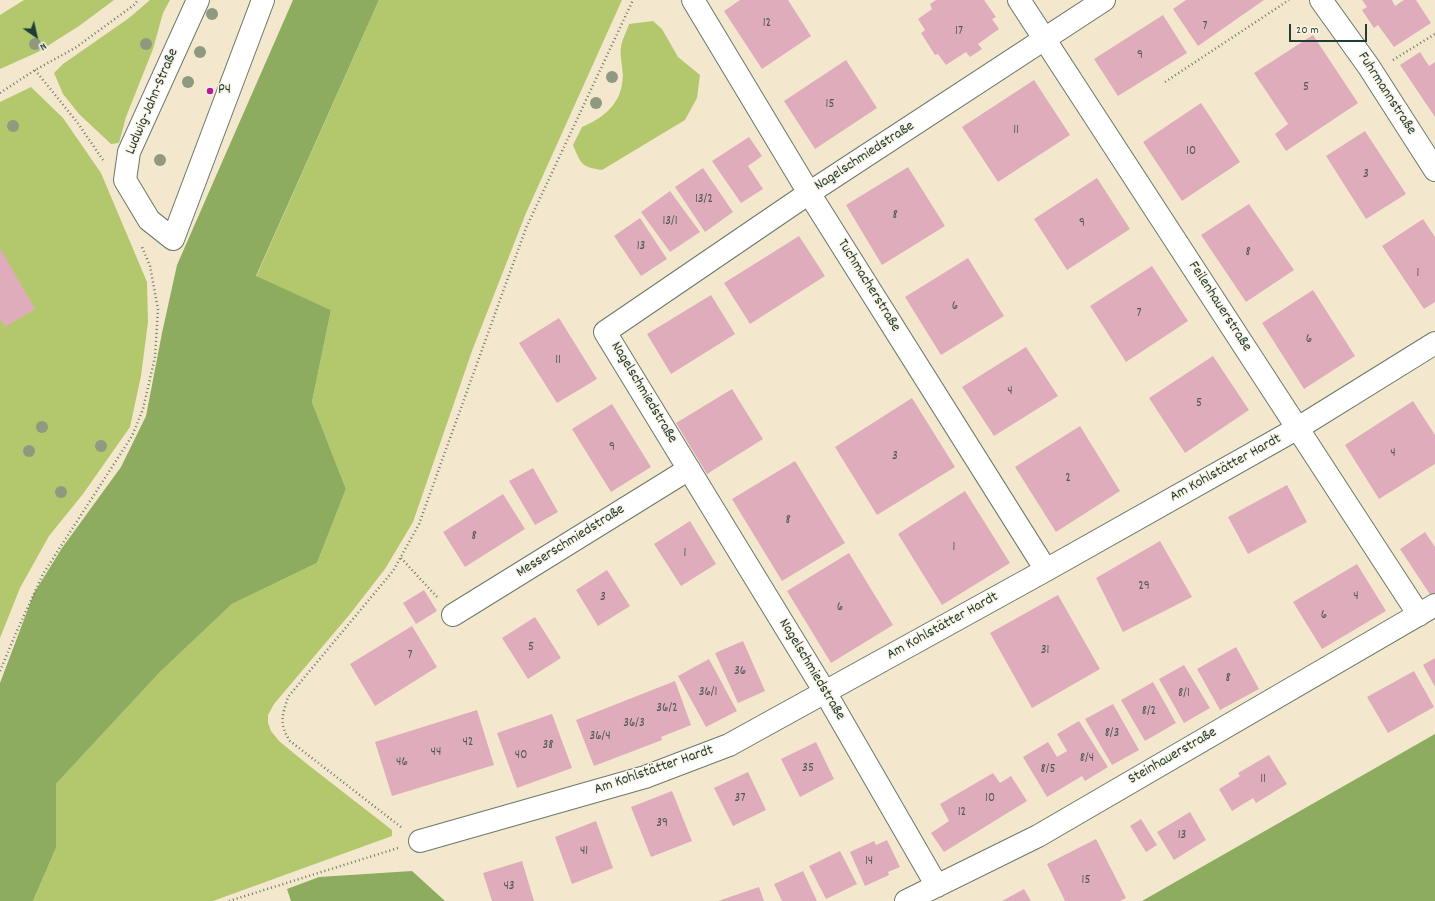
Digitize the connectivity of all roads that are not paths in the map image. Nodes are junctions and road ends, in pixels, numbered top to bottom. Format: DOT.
graph roads {
  1 [pos="198,0"];
  2 [pos="263,0"];
  3 [pos="693,0"];
  4 [pos="1019,0"];
  5 [pos="1104,0"];
  6 [pos="1321,0"];
  7 [pos="1044,40"];
  8 [pos="1435,170"];
  9 [pos="810,193"];
  10 [pos="1435,343"];
  11 [pos="1298,428"];
  12 [pos="689,469"];
  13 [pos="1046,570"];
  14 [pos="1427,610"];
  15 [pos="453,614"];
  16 [pos="825,692"];
  17 [pos="420,841"];
  18 [pos="937,886"];
  19 [pos="906,901"];
  1 -- 2 [label="street, Ludwig-Jahn-Straße"];
  3 -- 9 [label="street, Tuchmacherstraße"];
  4 -- 7 [label="street, Feilenhauerstraße"];
  5 -- 7 [label="street, Nagelschmiedstraße"];
  6 -- 8 [label="street, Fuhrmannstraße"];
  7 -- 9 [label="street, Nagelschmiedstraße"];
  7 -- 11 [label="street, Feilenhauerstraße"];
  9 -- 12 [label="street, Nagelschmiedstraße"];
  9 -- 13 [label="street, Tuchmacherstraße"];
  10 -- 11 [label="street, Am Kohlstätter Hardt"];
  11 -- 13 [label="street, Am Kohlstätter Hardt"];
  11 -- 14 [label="street, Feilenhauerstraße"];
  12 -- 15 [label="street, Messerschmiedstraße"];
  12 -- 16 [label="street, Nagelschmiedstraße"];
  13 -- 16 [label="street, Am Kohlstätter Hardt"];
  14 -- 18 [label="street, Steinhauerstraße"];
  16 -- 17 [label="street, Am Kohlstätter Hardt"];
  16 -- 18 [label="street, Nagelschmiedstraße"];
  18 -- 19 [label="street, Steinhauerstraße"];
}
